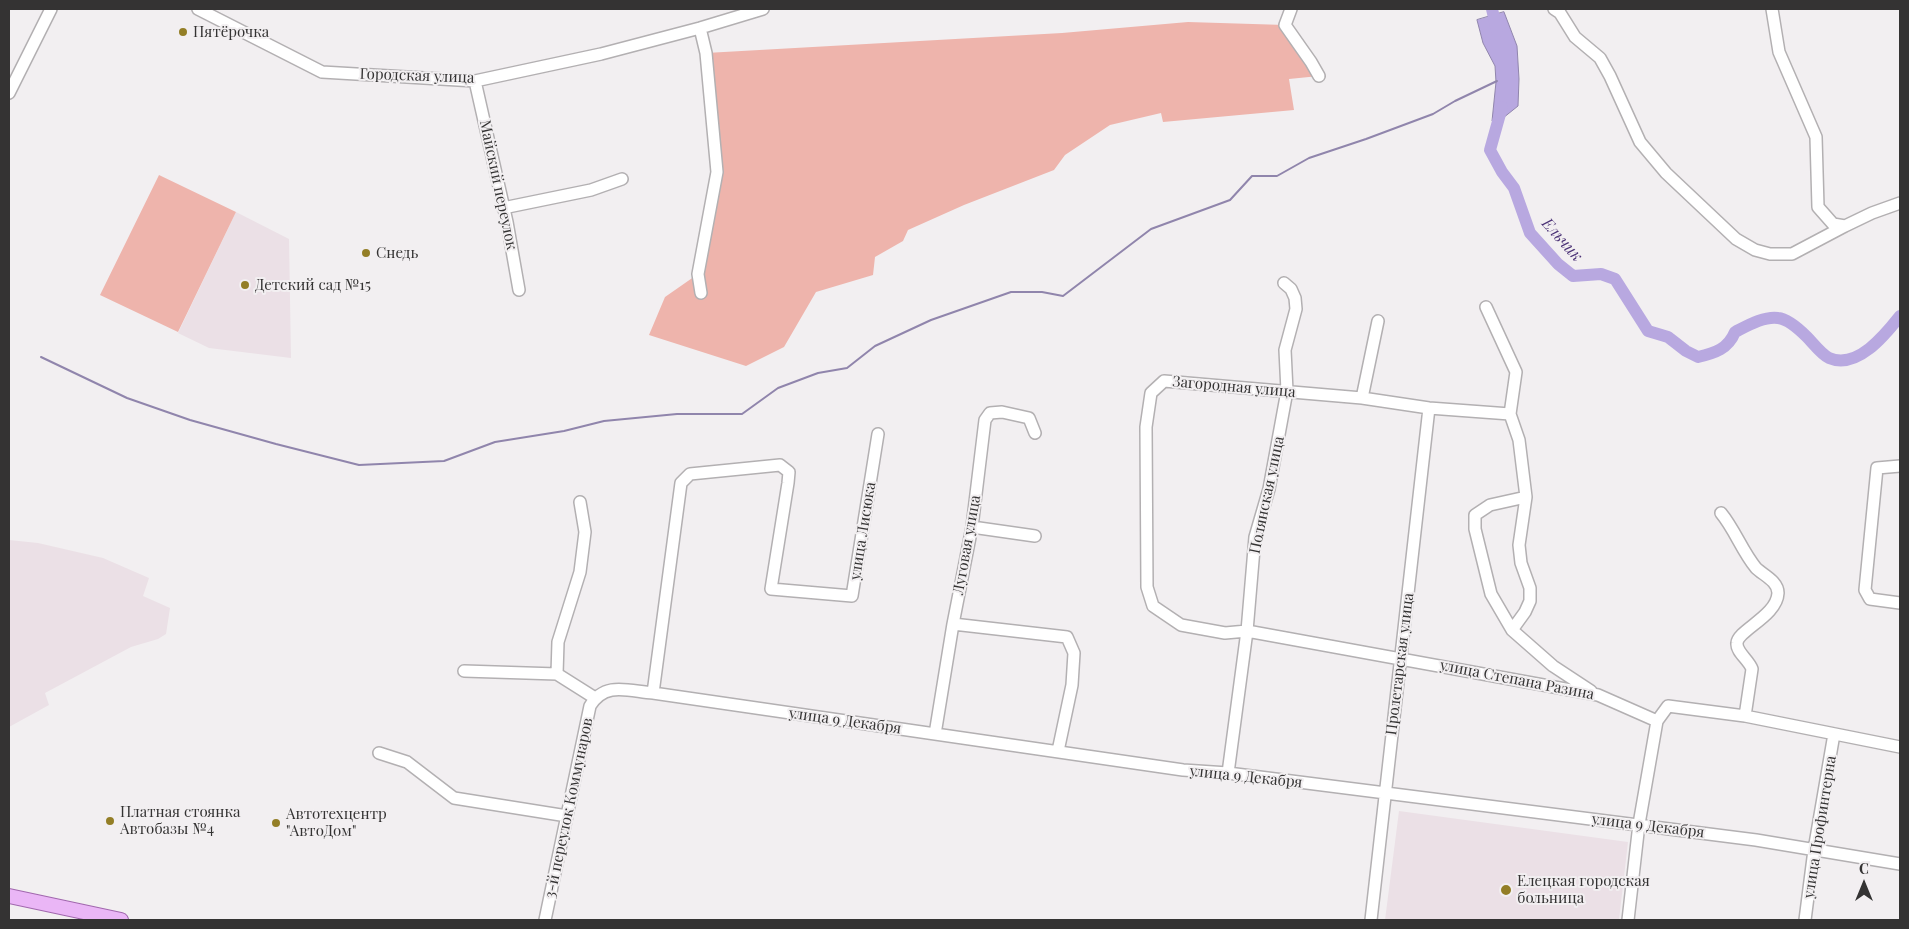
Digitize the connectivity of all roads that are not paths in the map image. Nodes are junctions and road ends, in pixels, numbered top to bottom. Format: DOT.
graph roads {
  1 [pos="51,9"];
  2 [pos="198,9"];
  3 [pos="763,9"];
  4 [pos="1291,9"];
  5 [pos="1554,9"];
  6 [pos="1772,9"];
  7 [pos="700,28"];
  8 [pos="1319,76"];
  9 [pos="475,81"];
  10 [pos="9,93"];
  11 [pos="622,179"];
  12 [pos="1900,203"];
  13 [pos="504,208"];
  14 [pos="1845,226"];
  15 [pos="1284,283"];
  16 [pos="519,290"];
  17 [pos="701,293"];
  18 [pos="1486,307"];
  19 [pos="1378,321"];
  20 [pos="1287,391"];
  21 [pos="1362,398"];
  22 [pos="1429,408"];
  23 [pos="1510,414"];
  24 [pos="1034,433"];
  25 [pos="878,434"];
  26 [pos="1900,466"];
  27 [pos="1526,497"];
  28 [pos="580,502"];
  29 [pos="1721,512"];
  30 [pos="972,527"];
  31 [pos="1035,536"];
  32 [pos="1900,603"];
  33 [pos="953,624"];
  34 [pos="1181,625"];
  35 [pos="1512,630"];
  36 [pos="1247,631"];
  37 [pos="1401,658"];
  38 [pos="464,670"];
  39 [pos="557,674"];
  40 [pos="653,693"];
  41 [pos="1598,694"];
  42 [pos="596,698"];
  43 [pos="1745,716"];
  44 [pos="1657,721"];
  45 [pos="935,734"];
  46 [pos="1834,734"];
  47 [pos="1900,747"];
  48 [pos="1058,751"];
  49 [pos="379,754"];
  50 [pos="1228,773"];
  51 [pos="1385,792"];
  52 [pos="566,816"];
  53 [pos="1639,824"];
  54 [pos="1814,850"];
  55 [pos="1900,864"];
  56 [pos="9,896"];
  57 [pos="121,920"];
  58 [pos="545,920"];
  59 [pos="1371,920"];
  60 [pos="1628,920"];
  61 [pos="1806,920"];
  1 -- 10 [label="street"];
  2 -- 9 [label="street, Городская улица"];
  3 -- 7 [label="street, Городская улица"];
  4 -- 8 [label="street"];
  5 -- 14 [label="street"];
  6 -- 14 [label="street"];
  7 -- 9 [label="street, Городская улица"];
  7 -- 17 [label="street"];
  9 -- 13 [label="street, Майский переулок"];
  11 -- 13 [label="street"];
  12 -- 14 [label="street"];
  13 -- 16 [label="street, Майский переулок"];
  15 -- 20 [label="street, Полянская улица"];
  18 -- 23 [label="street"];
  19 -- 21 [label="street"];
  20 -- 21 [label="street, Загородная улица"];
  20 -- 34 [label="street, Загородная улица"];
  20 -- 36 [label="street, Полянская улица"];
  21 -- 22 [label="street, Загородная улица"];
  22 -- 23 [label="street, Загородная улица"];
  22 -- 37 [label="street, Пролетарская улица"];
  23 -- 27 [label="street"];
  24 -- 30 [label="street, Луговая улица"];
  25 -- 40 [label="street, улица Лисюка"];
  26 -- 32 [label="street"];
  27 -- 35 [label="street"];
  27 -- 35 [label="street"];
  28 -- 39 [label="street"];
  29 -- 43 [label="street"];
  30 -- 31 [label="street"];
  30 -- 33 [label="street, Луговая улица"];
  33 -- 45 [label="street, Луговая улица"];
  33 -- 48 [label="street"];
  34 -- 36 [label="street, улица Степана Разина"];
  35 -- 41 [label="street"];
  36 -- 37 [label="street, улица Степана Разина"];
  36 -- 50 [label="street, Полянская улица"];
  37 -- 41 [label="street, улица Степана Разина"];
  37 -- 51 [label="street, Пролетарская улица"];
  38 -- 39 [label="street"];
  39 -- 42 [label="street"];
  40 -- 42 [label="street, улица 9 Декабря"];
  40 -- 45 [label="street, улица 9 Декабря"];
  41 -- 44 [label="street, улица Степана Разина"];
  42 -- 52 [label="street, 3-й переулок Коммунаров"];
  43 -- 44 [label="street"];
  43 -- 46 [label="street"];
  44 -- 53 [label="street"];
  45 -- 48 [label="street, улица 9 Декабря"];
  46 -- 47 [label="street"];
  46 -- 54 [label="street, улица Профинтерна"];
  48 -- 50 [label="street, улица 9 Декабря"];
  49 -- 52 [label="street"];
  50 -- 51 [label="street, улица 9 Декабря"];
  51 -- 53 [label="street, улица 9 Декабря"];
  51 -- 59 [label="street, Пролетарская улица"];
  52 -- 58 [label="street, 3-й переулок Коммунаров"];
  53 -- 54 [label="street, улица 9 Декабря"];
  53 -- 60 [label="street"];
  54 -- 55 [label="street, улица 9 Декабря"];
  54 -- 61 [label="street, улица Профинтерна"];
  56 -- 57 [label="main road"];
}
